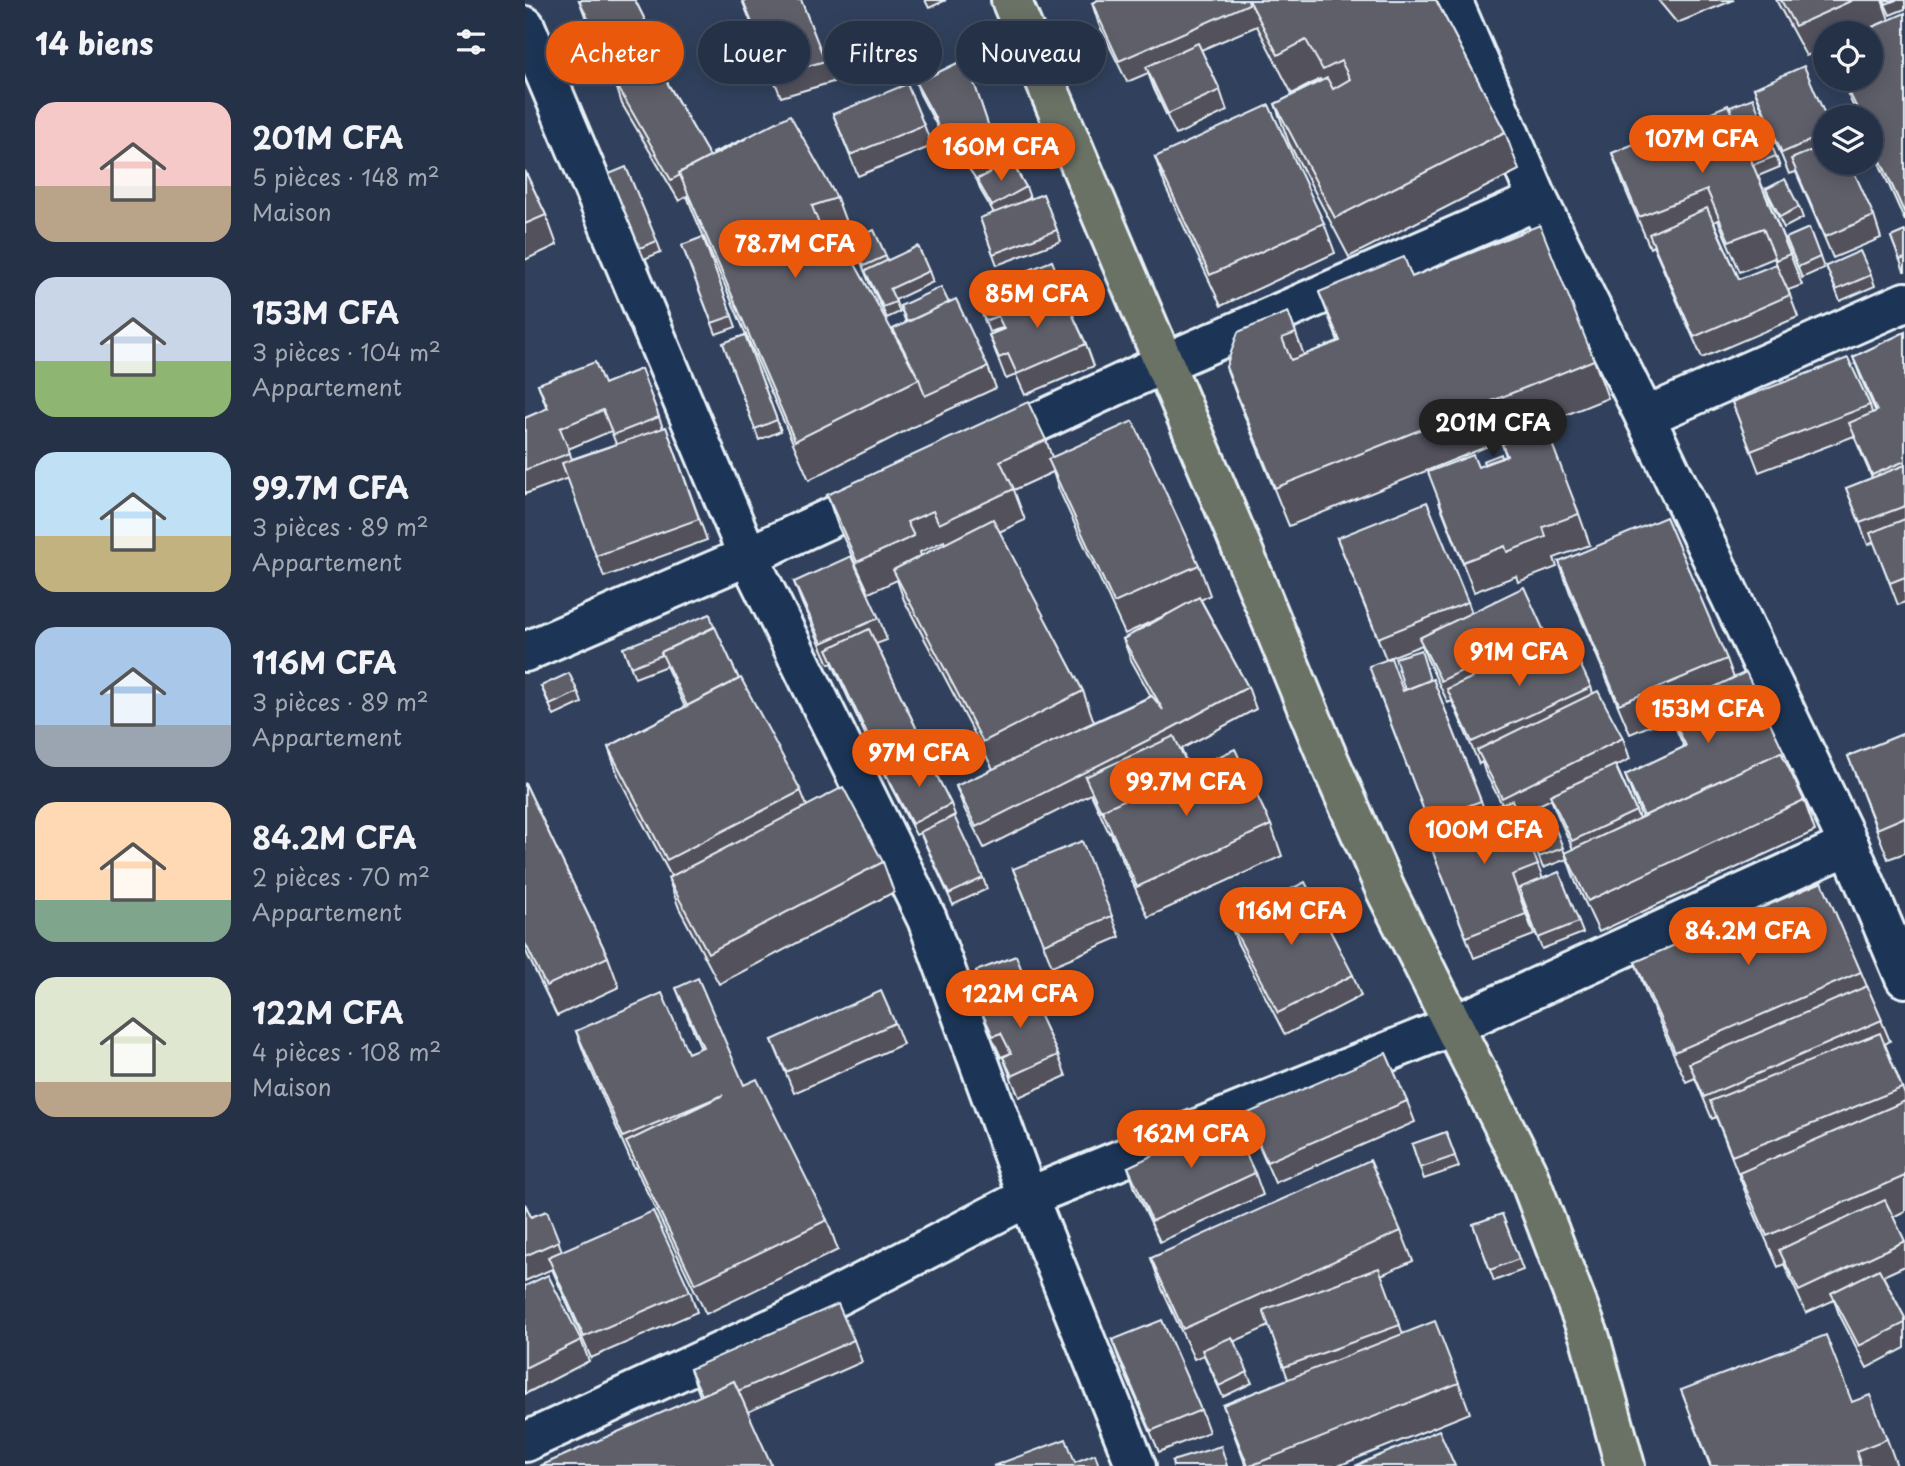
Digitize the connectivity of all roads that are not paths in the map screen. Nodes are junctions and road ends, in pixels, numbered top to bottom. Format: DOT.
graph roads {
  1 [pos="1011,0"];
  2 [pos="1452,0"];
  3 [pos="525,26"];
  4 [pos="1538,200"];
  5 [pos="1905,302"];
  6 [pos="1165,363"];
  7 [pos="1645,416"];
  8 [pos="963,457"];
  9 [pos="912,480"];
  10 [pos="748,556"];
  11 [pos="525,652"];
  12 [pos="1849,845"];
  13 [pos="1905,978"];
  14 [pos="1454,1025"];
  15 [pos="1028,1197"];
  16 [pos="525,1442"];
  17 [pos="1136,1466"];
  18 [pos="1625,1466"];
  1 -- 6 [label="highway"];
  2 -- 4 [label="street"];
  3 -- 10 [label="street"];
  4 -- 6 [label="street"];
  4 -- 7 [label="street"];
  5 -- 7 [label="street"];
  6 -- 8 [label="street"];
  6 -- 14 [label="highway"];
  7 -- 12 [label="street"];
  9 -- 10 [label="street"];
  10 -- 11 [label="street"];
  10 -- 15 [label="street"];
  12 -- 13 [label="street"];
  12 -- 14 [label="street"];
  14 -- 15 [label="street"];
  14 -- 18 [label="highway"];
  15 -- 16 [label="street"];
  15 -- 17 [label="street"];
}
